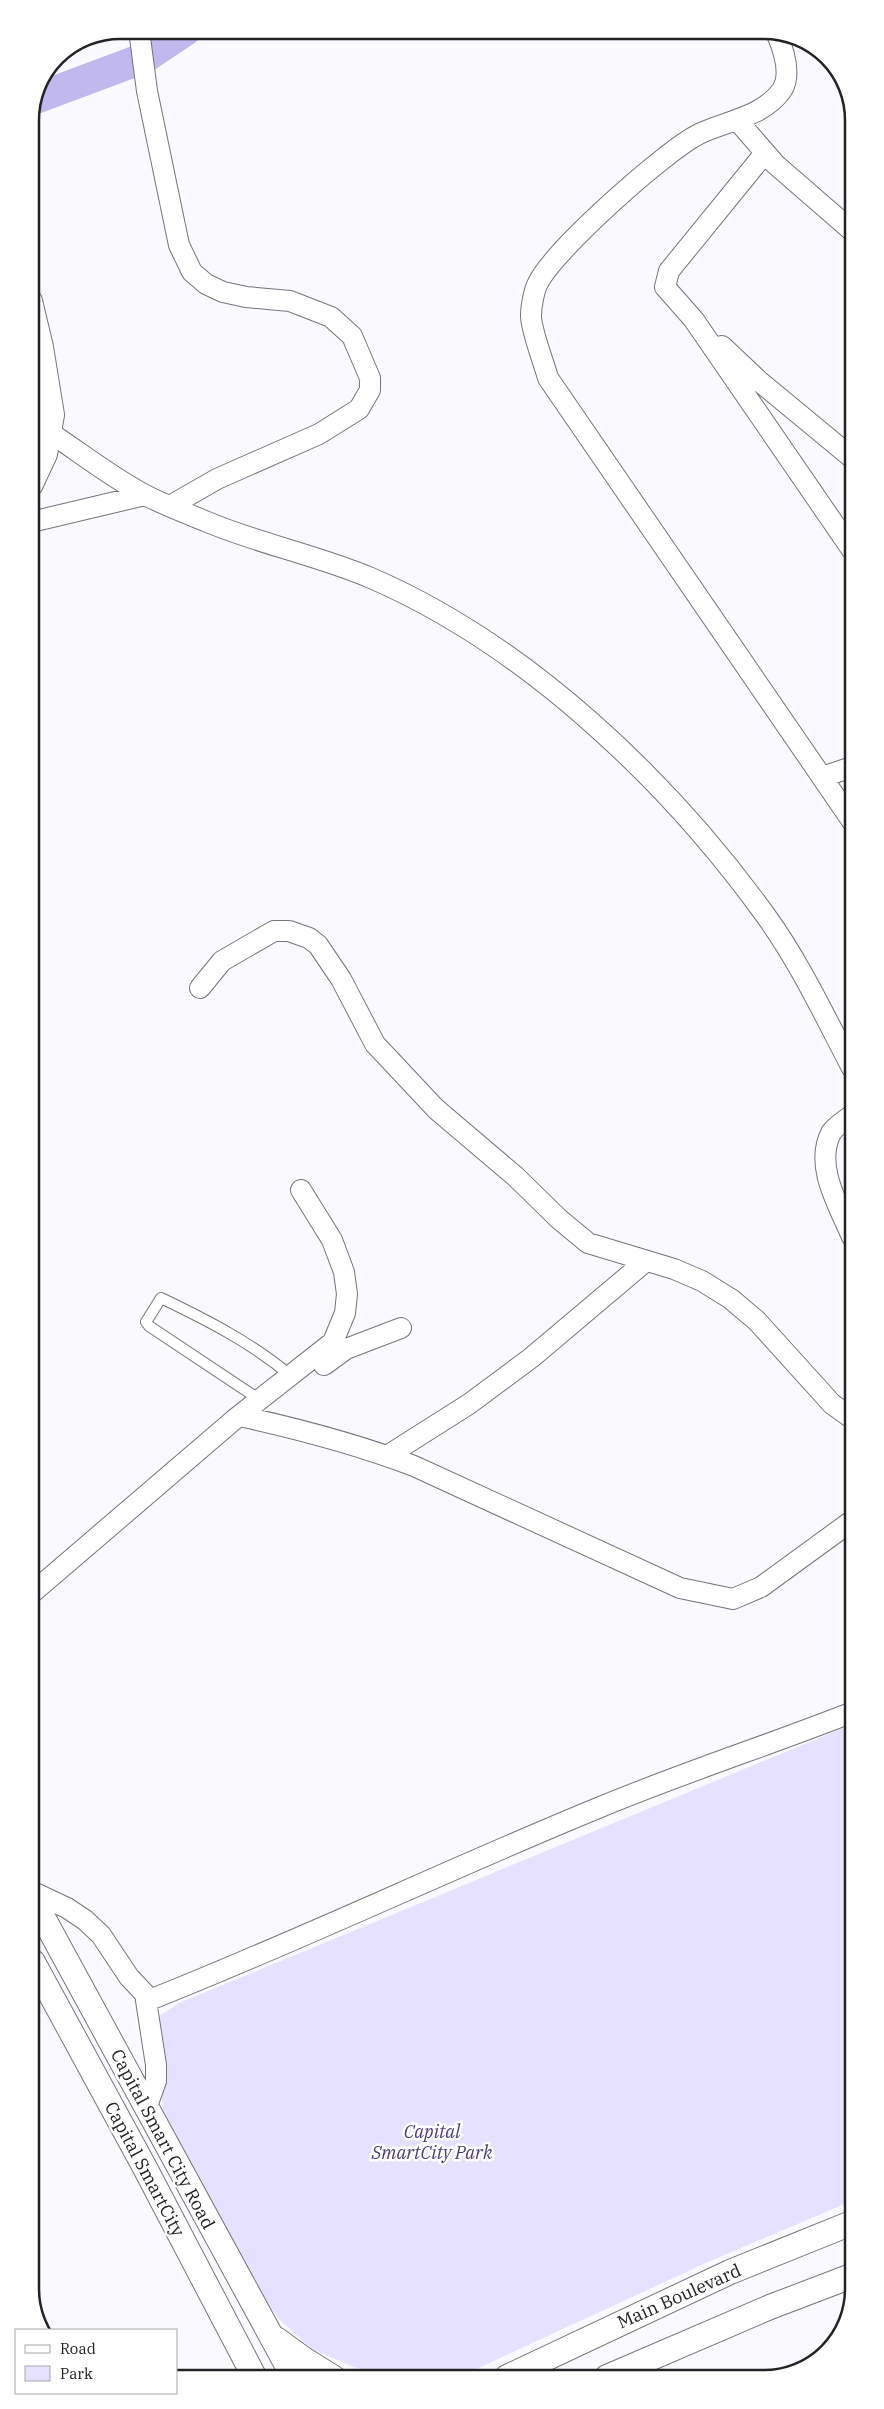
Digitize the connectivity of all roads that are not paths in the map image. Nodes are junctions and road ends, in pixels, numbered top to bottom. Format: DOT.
graph roads {
  1 [pos="140,39"];
  2 [pos="779,40"];
  3 [pos="736,120"];
  4 [pos="765,152"];
  5 [pos="845,225"];
  6 [pos="694,320"];
  7 [pos="39,339"];
  8 [pos="49,432"];
  9 [pos="845,452"];
  10 [pos="39,467"];
  11 [pos="145,495"];
  12 [pos="170,506"];
  13 [pos="39,520"];
  14 [pos="845,540"];
  15 [pos="845,770"];
  16 [pos="822,778"];
  17 [pos="845,811"];
  18 [pos="200,988"];
  19 [pos="845,1055"];
  20 [pos="845,1121"];
  21 [pos="301,1190"];
  22 [pos="845,1220"];
  23 [pos="646,1261"];
  24 [pos="401,1328"];
  25 [pos="337,1347"];
  26 [pos="291,1376"];
  27 [pos="252,1412"];
  28 [pos="845,1413"];
  29 [pos="387,1456"];
  30 [pos="845,1526"];
  31 [pos="39,1587"];
  32 [pos="39,1598"];
  33 [pos="845,1715"];
  34 [pos="39,1895"];
  35 [pos="39,1910"];
  36 [pos="39,1973"];
  37 [pos="147,2001"];
  38 [pos="146,2109"];
  39 [pos="845,2226"];
  40 [pos="845,2278"];
  41 [pos="270,2335"];
  42 [pos="240,2349"];
  43 [pos="242,2370"];
  44 [pos="251,2370"];
  45 [pos="290,2370"];
  46 [pos="321,2370"];
  47 [pos="522,2370"];
  48 [pos="623,2370"];
  1 -- 12 [label="street"];
  2 -- 3 [label="street"];
  3 -- 4 [label="street"];
  3 -- 16 [label="street"];
  4 -- 5 [label="street"];
  4 -- 6 [label="street"];
  6 -- 9 [label="street"];
  6 -- 14 [label="street"];
  7 -- 8 [label="street"];
  8 -- 10 [label="street"];
  8 -- 11 [label="street"];
  11 -- 12 [label="street"];
  11 -- 13 [label="street"];
  12 -- 19 [label="street"];
  15 -- 16 [label="street"];
  16 -- 17 [label="street"];
  18 -- 23 [label="street"];
  20 -- 22 [label="street"];
  21 -- 25 [label="street"];
  23 -- 28 [label="street"];
  23 -- 29 [label="street"];
  24 -- 25 [label="street"];
  25 -- 26 [label="street"];
  25 -- 27 [label="street"];
  26 -- 27 [label="street"];
  26 -- 27 [label="lane"];
  27 -- 29 [label="street"];
  27 -- 31 [label="street"];
  27 -- 32 [label="street"];
  29 -- 30 [label="street"];
  33 -- 37 [label="street"];
  34 -- 37 [label="street"];
  35 -- 38 [label="street, Capital Smart City Road"];
  36 -- 42 [label="street, Capital SmartCity"];
  37 -- 38 [label="street"];
  38 -- 41 [label="street, Capital Smart City Road"];
  39 -- 47 [label="street, Main Boulevard"];
  40 -- 48 [label="street"];
  41 -- 45 [label="street, Capital Smart City Road"];
  41 -- 46 [label="street"];
  42 -- 43 [label="street"];
  42 -- 44 [label="street, Capital SmartCity"];
}
